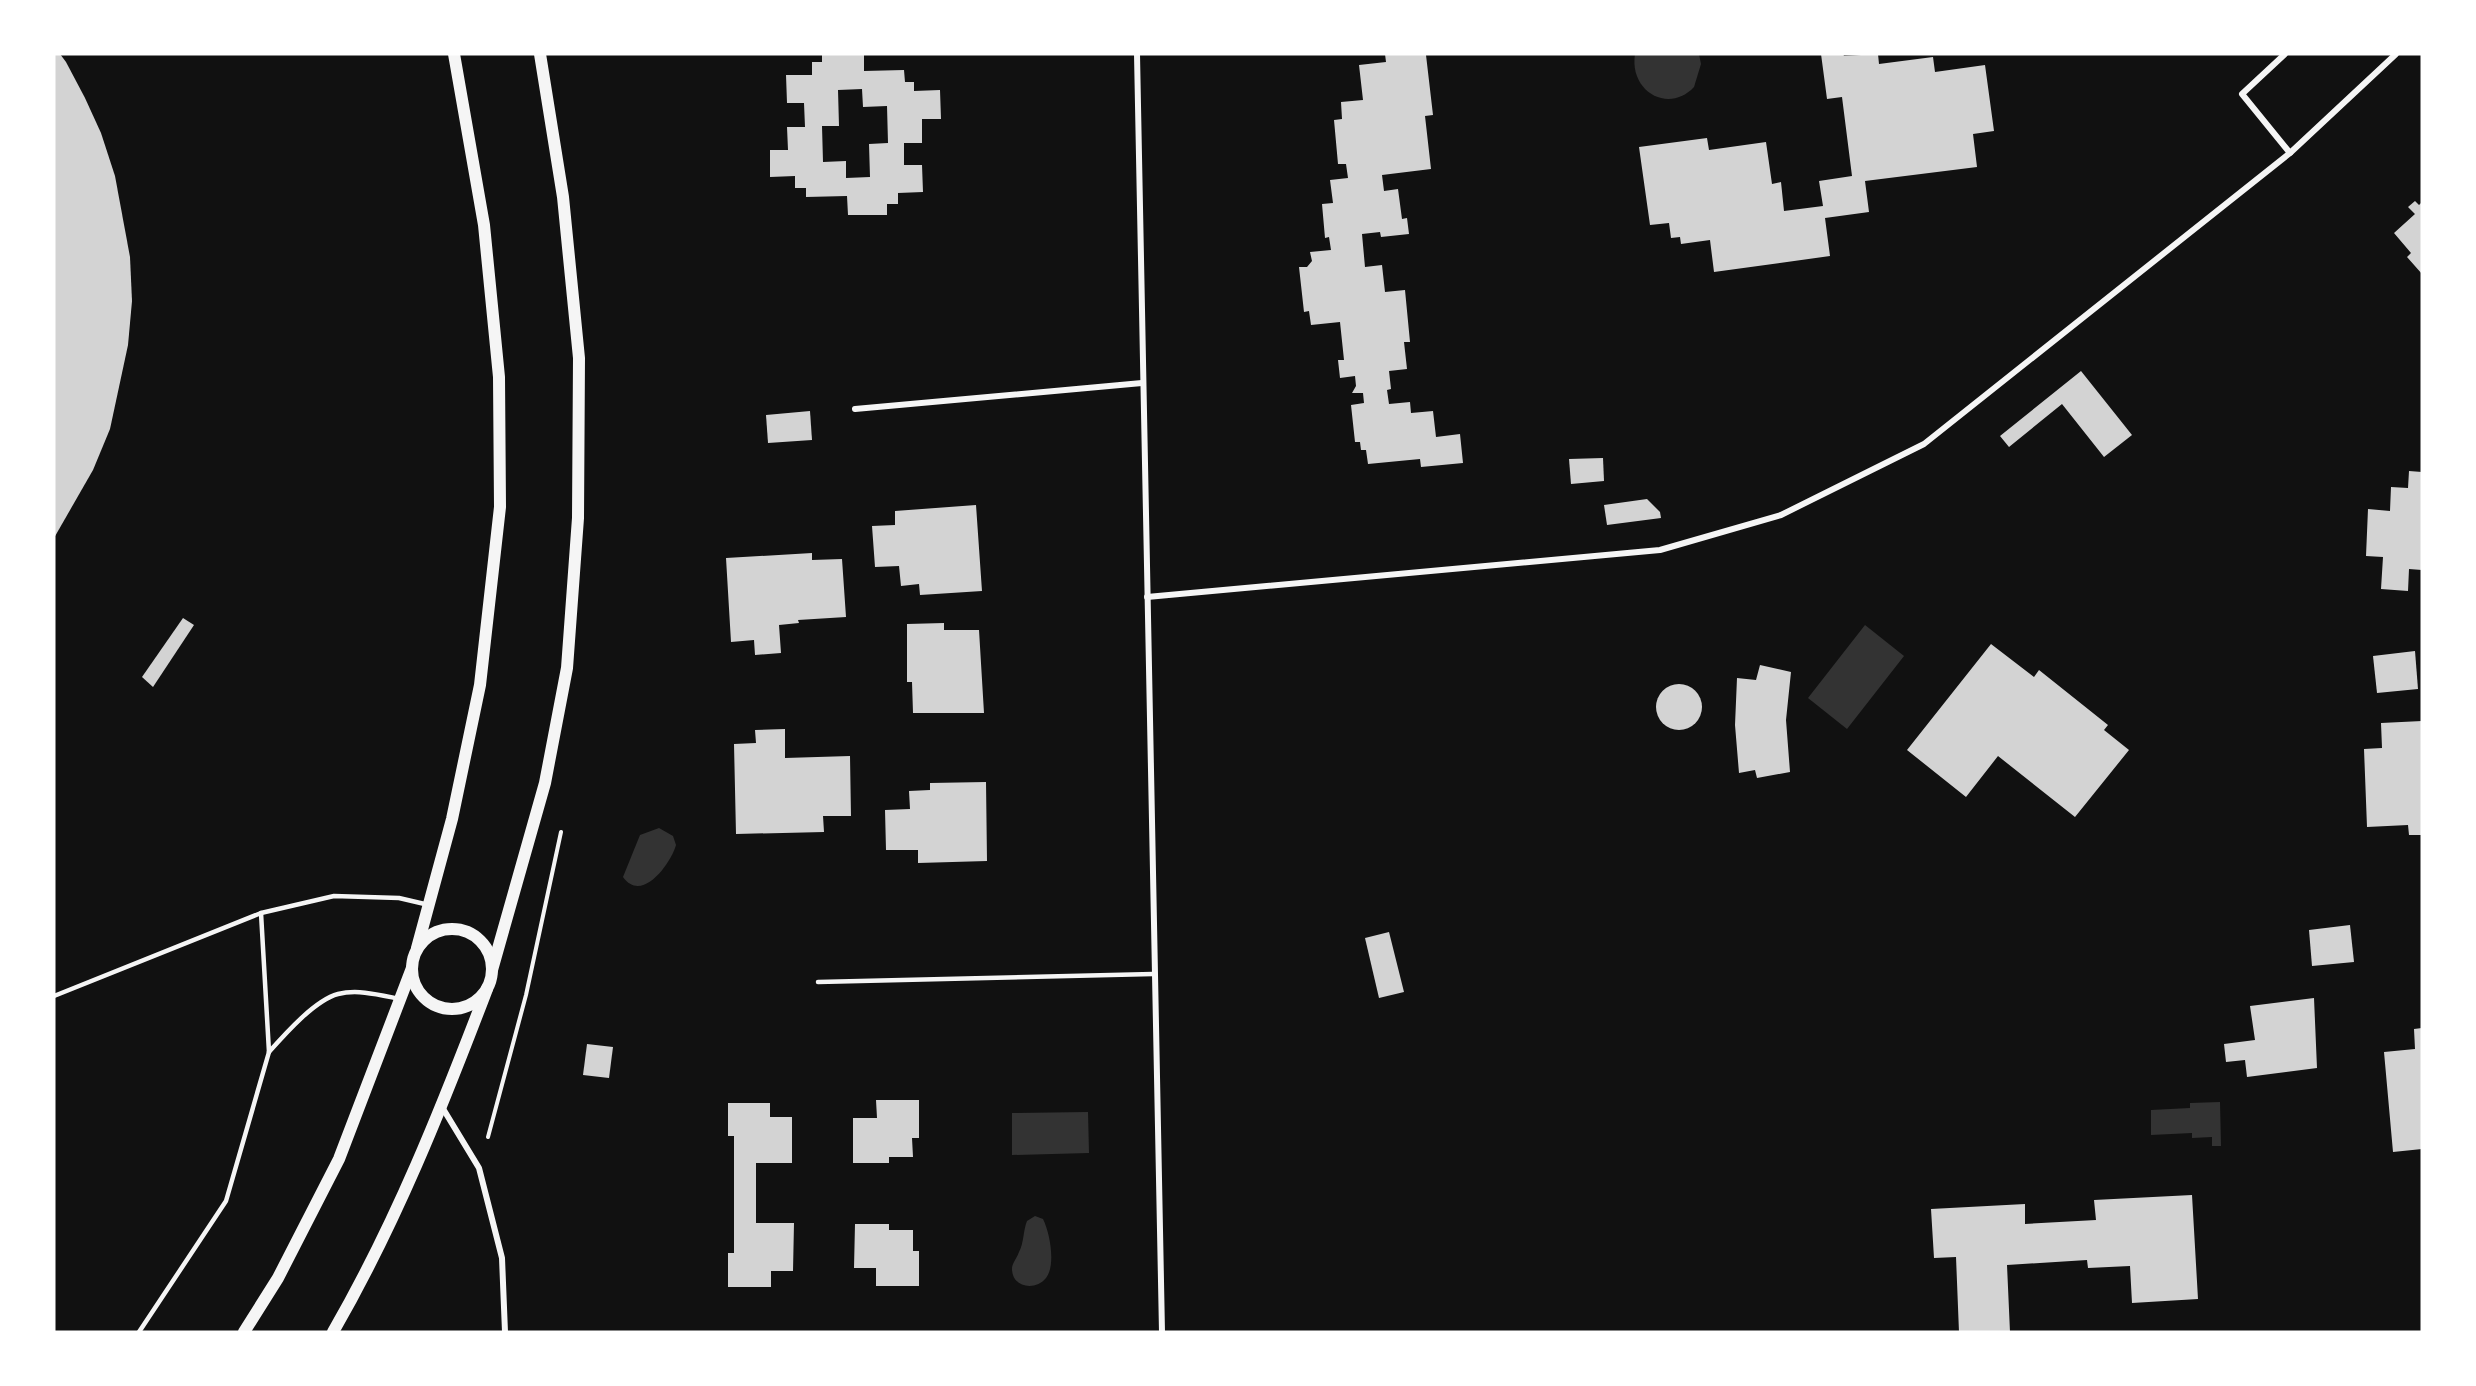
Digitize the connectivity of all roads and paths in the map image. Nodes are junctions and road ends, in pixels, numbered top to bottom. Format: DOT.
graph roads {
  1 [pos="454,54"];
  2 [pos="540,54"];
  3 [pos="1137,54"];
  4 [pos="2285,54"];
  5 [pos="2396,54"];
  6 [pos="2290,153"];
  7 [pos="1142,383"];
  8 [pos="855,409"];
  9 [pos="1147,597"];
  10 [pos="429,905"];
  11 [pos="261,914"];
  12 [pos="417,948"];
  13 [pos="412,968"];
  14 [pos="492,969"];
  15 [pos="1153,974"];
  16 [pos="818,982"];
  17 [pos="487,989"];
  18 [pos="54,996"];
  19 [pos="400,999"];
  20 [pos="269,1052"];
  21 [pos="442,1107"];
  22 [pos="139,1332"];
  23 [pos="244,1332"];
  24 [pos="333,1332"];
  25 [pos="505,1332"];
  26 [pos="1162,1332"];
  1 -- 10 [label="main road"];
  2 -- 14 [label="main road"];
  3 -- 7 [label="street"];
  4 -- 6 [label="street"];
  5 -- 6 [label="street"];
  6 -- 9 [label="street"];
  7 -- 8 [label="street"];
  7 -- 9 [label="street"];
  9 -- 15 [label="street"];
  10 -- 11 [label="lane"];
  10 -- 12 [label="main road"];
  11 -- 18 [label="lane"];
  11 -- 20 [label="lane"];
  12 -- 13 [label="main road"];
  12 -- 14 [label="main road"];
  13 -- 17 [label="main road"];
  13 -- 19 [label="main road"];
  14 -- 17 [label="main road"];
  15 -- 16 [label="lane"];
  15 -- 26 [label="street"];
  17 -- 21 [label="main road"];
  19 -- 20 [label="lane"];
  19 -- 23 [label="main road"];
  20 -- 22 [label="lane"];
  21 -- 24 [label="main road"];
  21 -- 25 [label="street"];
}
